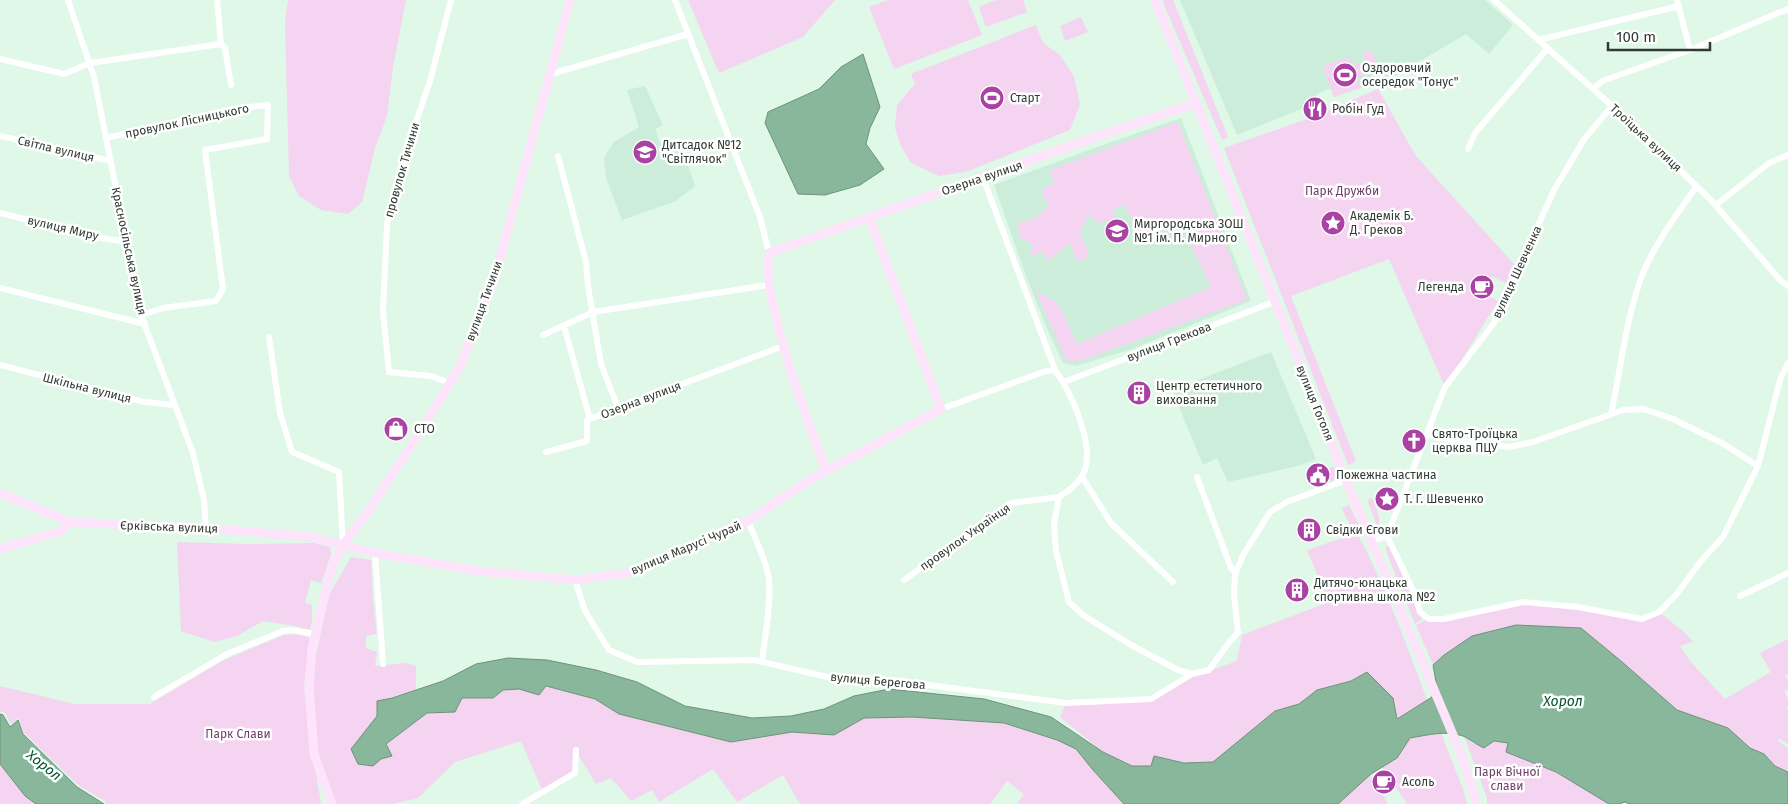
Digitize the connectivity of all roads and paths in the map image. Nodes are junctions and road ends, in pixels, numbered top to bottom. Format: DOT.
graph roads {
  1 [pos="68,0"];
  2 [pos="217,0"];
  3 [pos="452,0"];
  4 [pos="570,0"];
  5 [pos="674,0"];
  6 [pos="1155,0"];
  7 [pos="1494,0"];
  8 [pos="1678,3"];
  9 [pos="1788,10"];
  10 [pos="688,34"];
  11 [pos="1538,40"];
  12 [pos="221,44"];
  13 [pos="1548,48"];
  14 [pos="1690,50"];
  15 [pos="0,59"];
  16 [pos="90,63"];
  17 [pos="551,74"];
  18 [pos="231,86"];
  19 [pos="1593,89"];
  20 [pos="1196,103"];
  21 [pos="1612,106"];
  22 [pos="0,136"];
  23 [pos="106,138"];
  24 [pos="1468,149"];
  25 [pos="1788,154"];
  26 [pos="558,156"];
  27 [pos="111,162"];
  28 [pos="983,178"];
  29 [pos="1697,186"];
  30 [pos="1716,205"];
  31 [pos="0,213"];
  32 [pos="869,217"];
  33 [pos="127,242"];
  34 [pos="769,253"];
  35 [pos="768,285"];
  36 [pos="1788,286"];
  37 [pos="0,288"];
  38 [pos="1274,302"];
  39 [pos="593,312"];
  40 [pos="141,315"];
  41 [pos="145,324"];
  42 [pos="564,326"];
  43 [pos="543,335"];
  44 [pos="269,337"];
  45 [pos="783,346"];
  46 [pos="1788,363"];
  47 [pos="0,365"];
  48 [pos="1055,370"];
  49 [pos="450,382"];
  50 [pos="1064,382"];
  51 [pos="175,405"];
  52 [pos="618,408"];
  53 [pos="941,409"];
  54 [pos="1611,414"];
  55 [pos="590,419"];
  56 [pos="1427,434"];
  57 [pos="546,452"];
  58 [pos="1758,466"];
  59 [pos="826,471"];
  60 [pos="1082,477"];
  61 [pos="1197,478"];
  62 [pos="1346,480"];
  63 [pos="0,493"];
  64 [pos="1059,498"];
  65 [pos="748,521"];
  66 [pos="70,522"];
  67 [pos="206,528"];
  68 [pos="1387,536"];
  69 [pos="1373,541"];
  70 [pos="343,545"];
  71 [pos="0,549"];
  72 [pos="374,553"];
  73 [pos="1236,573"];
  74 [pos="1788,573"];
  75 [pos="575,580"];
  76 [pos="904,580"];
  77 [pos="1173,582"];
  78 [pos="1740,596"];
  79 [pos="315,634"];
  80 [pos="762,662"];
  81 [pos="383,664"];
  82 [pos="1192,674"];
  83 [pos="154,697"];
  84 [pos="576,750"];
  85 [pos="332,804"];
  86 [pos="522,804"];
  87 [pos="1476,804"];
  1 -- 16 [label="street, Красносільська вулиця"];
  2 -- 12 [label="street"];
  3 -- 49 [label="street, провулок Тичини"];
  4 -- 17 [label="street, вулиця Тичини"];
  5 -- 10 [label="street"];
  6 -- 20 [label="street, вулиця Гоголя"];
  7 -- 11 [label="street, Троїцька вулиця"];
  8 -- 11 [label="street"];
  8 -- 14 [label="street"];
  9 -- 14 [label="street"];
  10 -- 17 [label="street"];
  10 -- 34 [label="street"];
  11 -- 13 [label="street, Троїцька вулиця"];
  12 -- 16 [label="street"];
  12 -- 18 [label="street"];
  13 -- 19 [label="street, Троїцька вулиця"];
  13 -- 24 [label="street"];
  14 -- 19 [label="street"];
  15 -- 16 [label="street"];
  16 -- 23 [label="street, Красносільська вулиця"];
  17 -- 49 [label="street, вулиця Тичини"];
  19 -- 21 [label="street, Троїцька вулиця"];
  20 -- 28 [label="street, Озерна вулиця"];
  20 -- 38 [label="street, вулиця Гоголя"];
  21 -- 29 [label="street, Троїцька вулиця"];
  21 -- 56 [label="street, вулиця Шевченка"];
  22 -- 27 [label="street, Світла вулиця"];
  23 -- 27 [label="street, Красносільська вулиця"];
  23 -- 40 [label="street, провулок Лісницького"];
  25 -- 30 [label="street"];
  26 -- 39 [label="street"];
  27 -- 33 [label="street, Красносільська вулиця"];
  28 -- 32 [label="street, Озерна вулиця"];
  28 -- 48 [label="street"];
  29 -- 30 [label="street, Троїцька вулиця"];
  29 -- 54 [label="street"];
  30 -- 36 [label="street, Троїцька вулиця"];
  31 -- 33 [label="street, вулиця Миру"];
  32 -- 34 [label="street, Озерна вулиця"];
  32 -- 53 [label="street"];
  33 -- 40 [label="street, Красносільська вулиця"];
  34 -- 35 [label="street"];
  35 -- 39 [label="street"];
  35 -- 45 [label="street"];
  37 -- 41 [label="street"];
  38 -- 50 [label="street, вулиця Грекова"];
  38 -- 62 [label="street, вулиця Гоголя"];
  39 -- 42 [label="street"];
  39 -- 52 [label="street"];
  40 -- 41 [label="street, Красносільська вулиця"];
  41 -- 51 [label="street, Красносільська вулиця"];
  42 -- 43 [label="street"];
  42 -- 55 [label="street"];
  44 -- 70 [label="street"];
  45 -- 52 [label="street, Озерна вулиця"];
  45 -- 59 [label="street"];
  46 -- 58 [label="street"];
  47 -- 51 [label="street, Шкільна вулиця"];
  48 -- 50 [label="street"];
  48 -- 53 [label="street, вулиця Марусі Чурай"];
  49 -- 70 [label="street, вулиця Тичини"];
  50 -- 60 [label="street"];
  51 -- 67 [label="street, Красносільська вулиця"];
  52 -- 55 [label="street, Озерна вулиця"];
  53 -- 59 [label="street, вулиця Марусі Чурай"];
  54 -- 56 [label="street"];
  54 -- 58 [label="street"];
  55 -- 57 [label="street, Озерна вулиця"];
  56 -- 68 [label="street, вулиця Шевченка"];
  58 -- 68 [label="street"];
  59 -- 65 [label="street, вулиця Марусі Чурай"];
  60 -- 64 [label="street"];
  60 -- 77 [label="street"];
  61 -- 73 [label="street"];
  62 -- 69 [label="street, вулиця Гоголя"];
  62 -- 73 [label="street"];
  63 -- 66 [label="street"];
  64 -- 76 [label="street, провулок Українця"];
  64 -- 82 [label="street"];
  65 -- 75 [label="street, вулиця Марусі Чурай"];
  65 -- 80 [label="street"];
  66 -- 67 [label="street, Єрківська вулиця"];
  66 -- 71 [label="street"];
  67 -- 70 [label="street, Єрківська вулиця"];
  68 -- 69 [label="street"];
  69 -- 87 [label="street, вулиця Гоголя"];
  70 -- 72 [label="street, вулиця Марусі Чурай"];
  70 -- 79 [label="street, вулиця Тичини"];
  72 -- 75 [label="street, вулиця Марусі Чурай"];
  72 -- 81 [label="street"];
  73 -- 82 [label="street, вулиця Берегова"];
  74 -- 78 [label="street"];
  75 -- 80 [label="street, вулиця Берегова"];
  79 -- 83 [label="street"];
  79 -- 85 [label="street, вулиця Тичини"];
  80 -- 82 [label="street, вулиця Берегова"];
  84 -- 86 [label="street"];
}
